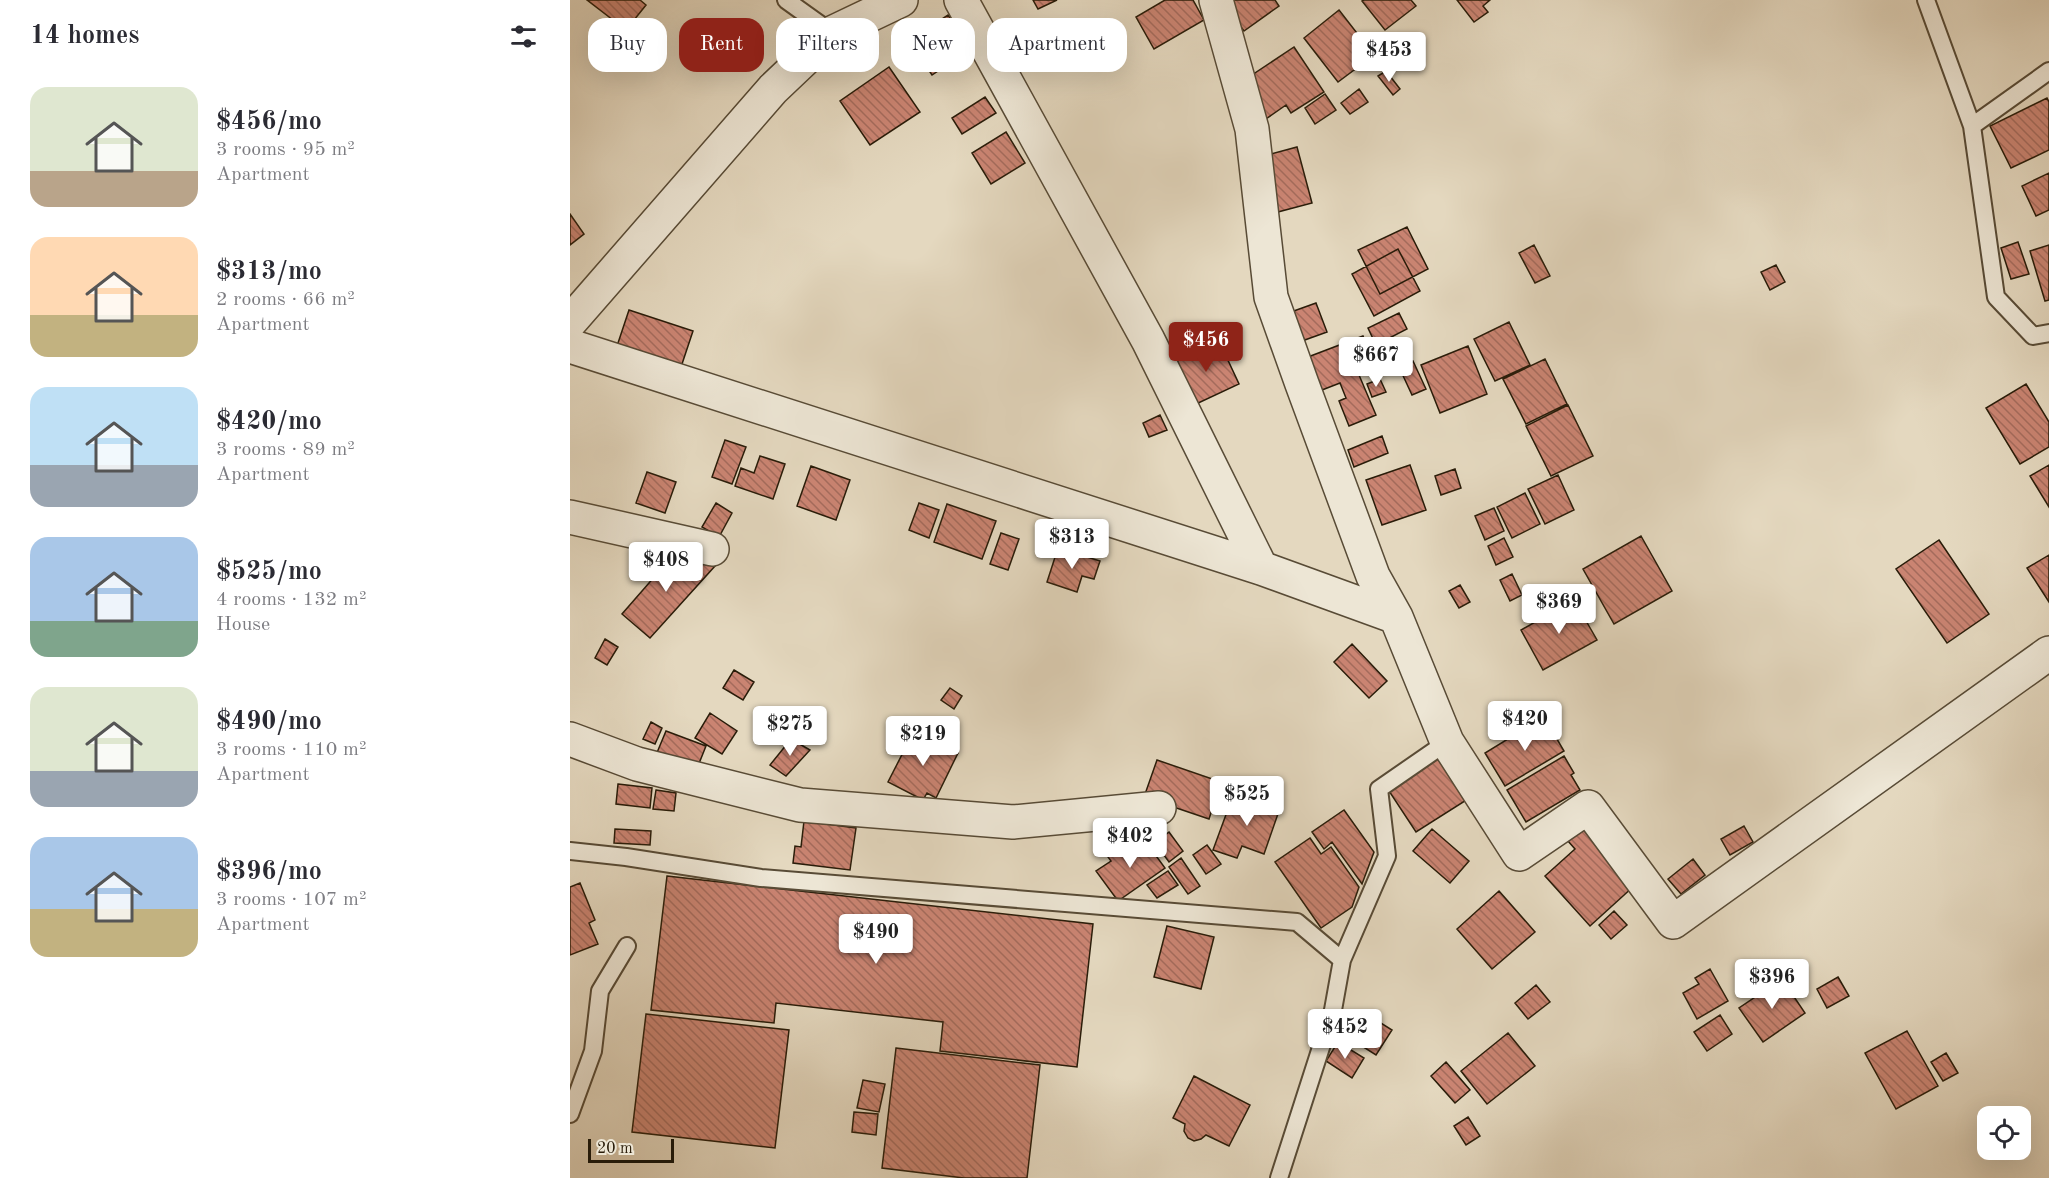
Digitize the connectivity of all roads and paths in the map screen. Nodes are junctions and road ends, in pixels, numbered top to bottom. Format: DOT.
graph roads {
  1 [pos="786,0"];
  2 [pos="901,0"];
  3 [pos="961,0"];
  4 [pos="1216,0"];
  5 [pos="1926,0"];
  6 [pos="811,18"];
  7 [pos="863,18"];
  8 [pos="2049,71"];
  9 [pos="791,72"];
  10 [pos="1972,126"];
  11 [pos="570,322"];
  12 [pos="2049,333"];
  13 [pos="570,346"];
  14 [pos="570,518"];
  15 [pos="712,549"];
  16 [pos="1261,568"];
  17 [pos="1396,617"];
  18 [pos="2049,653"];
  19 [pos="570,740"];
  20 [pos="1447,742"];
  21 [pos="1159,808"];
  22 [pos="570,851"];
  23 [pos="627,946"];
  24 [pos="1342,960"];
  25 [pos="570,1114"];
  26 [pos="1279,1178"];
  1 -- 6 [label="lane"];
  2 -- 7 [label="street"];
  3 -- 16 [label="street"];
  4 -- 17 [label="street"];
  5 -- 10 [label="lane"];
  8 -- 10 [label="lane"];
  9 -- 11 [label="street"];
  10 -- 12 [label="lane"];
  13 -- 16 [label="street"];
  14 -- 15 [label="street"];
  16 -- 17 [label="street"];
  17 -- 20 [label="street"];
  18 -- 20 [label="street"];
  19 -- 21 [label="street"];
  20 -- 24 [label="lane"];
  22 -- 24 [label="lane"];
  23 -- 25 [label="lane"];
  24 -- 26 [label="lane"];
}
